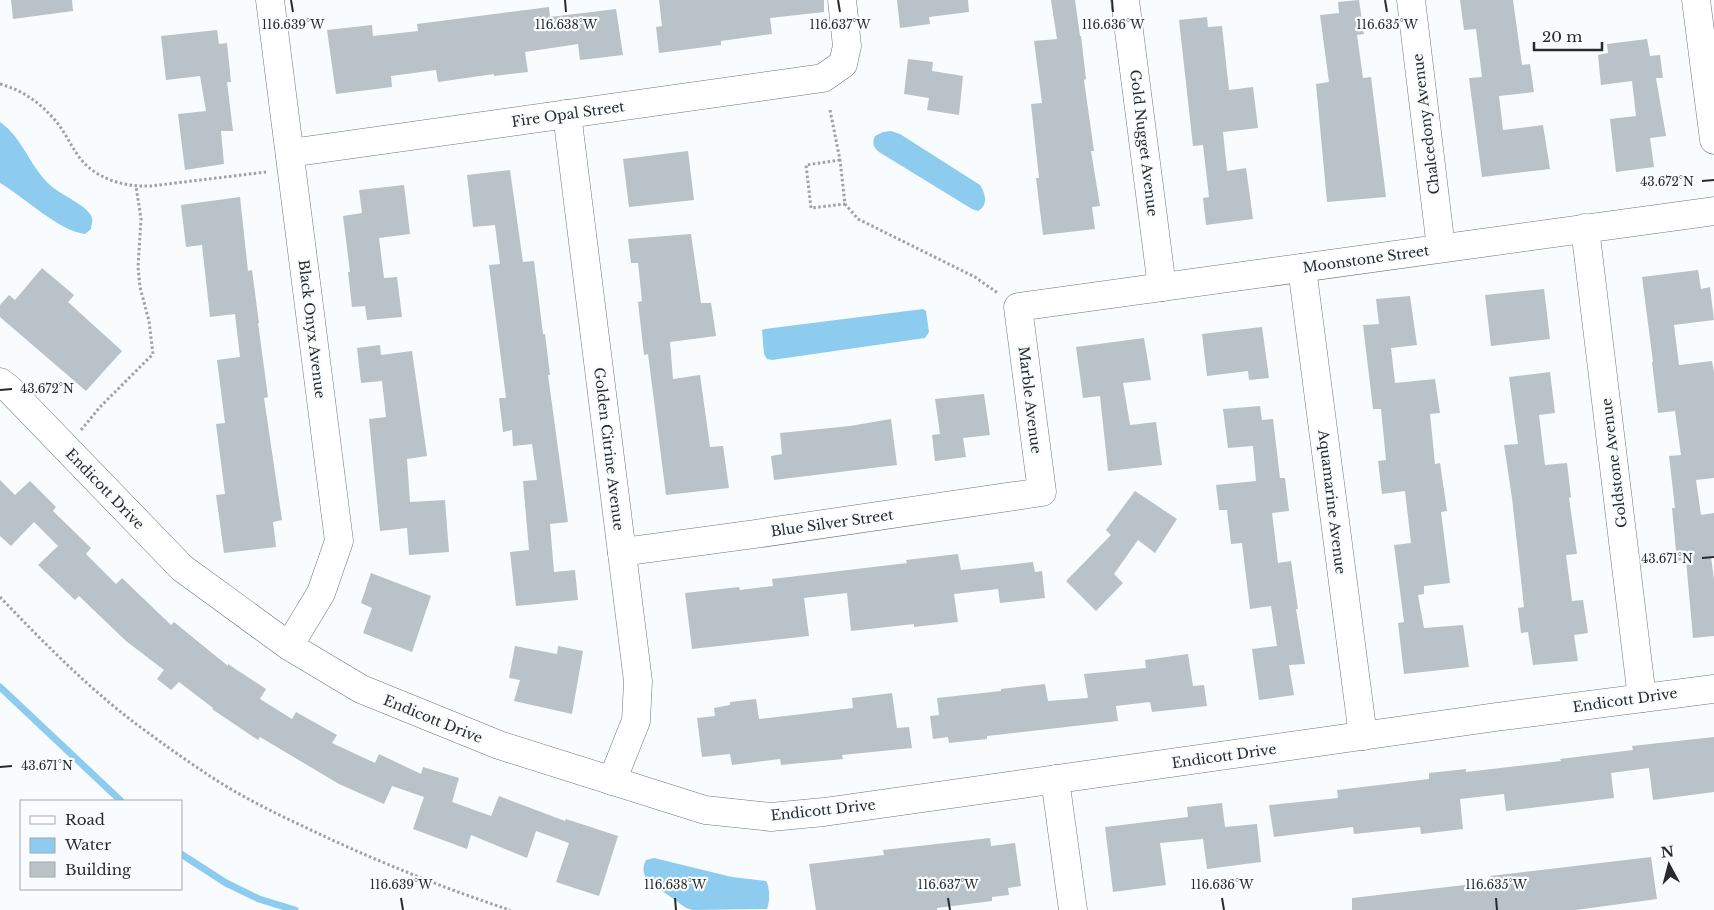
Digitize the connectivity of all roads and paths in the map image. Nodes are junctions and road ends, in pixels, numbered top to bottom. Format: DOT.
graph roads {
  1 [pos="270,0"];
  2 [pos="842,0"];
  3 [pos="1125,0"];
  4 [pos="1411,0"];
  5 [pos="1696,0"];
  6 [pos="0,84"];
  7 [pos="830,110"];
  8 [pos="567,114"];
  9 [pos="1714,140"];
  10 [pos="290,153"];
  11 [pos="840,160"];
  12 [pos="266,172"];
  13 [pos="136,186"];
  14 [pos="845,204"];
  15 [pos="1714,211"];
  16 [pos="1585,228"];
  17 [pos="1441,248"];
  18 [pos="1302,268"];
  19 [pos="1162,287"];
  20 [pos="1018,307"];
  21 [pos="0,382"];
  22 [pos="78,432"];
  23 [pos="1042,492"];
  24 [pos="622,552"];
  25 [pos="0,596"];
  26 [pos="289,646"];
  27 [pos="1714,689"];
  28 [pos="1642,698"];
  29 [pos="1362,736"];
  30 [pos="1055,779"];
  31 [pos="612,781"];
  32 [pos="510,910"];
  33 [pos="1073,910"];
  1 -- 10 [label="street, Black Onyx Avenue"];
  2 -- 8 [label="street, Fire Opal Street"];
  3 -- 19 [label="street, Gold Nugget Avenue"];
  4 -- 17 [label="street, Chalcedony Avenue"];
  5 -- 9 [label="street"];
  6 -- 13 [label="path"];
  7 -- 11 [label="path"];
  8 -- 10 [label="street, Fire Opal Street"];
  8 -- 24 [label="street, Golden Citrine Avenue"];
  10 -- 26 [label="street, Black Onyx Avenue"];
  11 -- 14 [label="path"];
  11 -- 14 [label="path"];
  12 -- 13 [label="path"];
  13 -- 22 [label="path"];
  14 -- 20 [label="path"];
  15 -- 16 [label="street, Moonstone Street"];
  16 -- 17 [label="street, Moonstone Street"];
  16 -- 28 [label="street, Goldstone Avenue"];
  17 -- 18 [label="street, Moonstone Street"];
  18 -- 19 [label="street, Moonstone Street"];
  18 -- 29 [label="street, Aquamarine Avenue"];
  19 -- 20 [label="street, Moonstone Street"];
  20 -- 23 [label="street, Marble Avenue"];
  21 -- 26 [label="street, Endicott Drive"];
  23 -- 24 [label="street, Blue Silver Street"];
  24 -- 31 [label="street, Golden Citrine Avenue"];
  25 -- 32 [label="path"];
  26 -- 31 [label="street, Endicott Drive"];
  27 -- 28 [label="street, Endicott Drive"];
  28 -- 29 [label="street, Endicott Drive"];
  29 -- 30 [label="street, Endicott Drive"];
  30 -- 31 [label="street, Endicott Drive"];
  30 -- 33 [label="street"];
}
